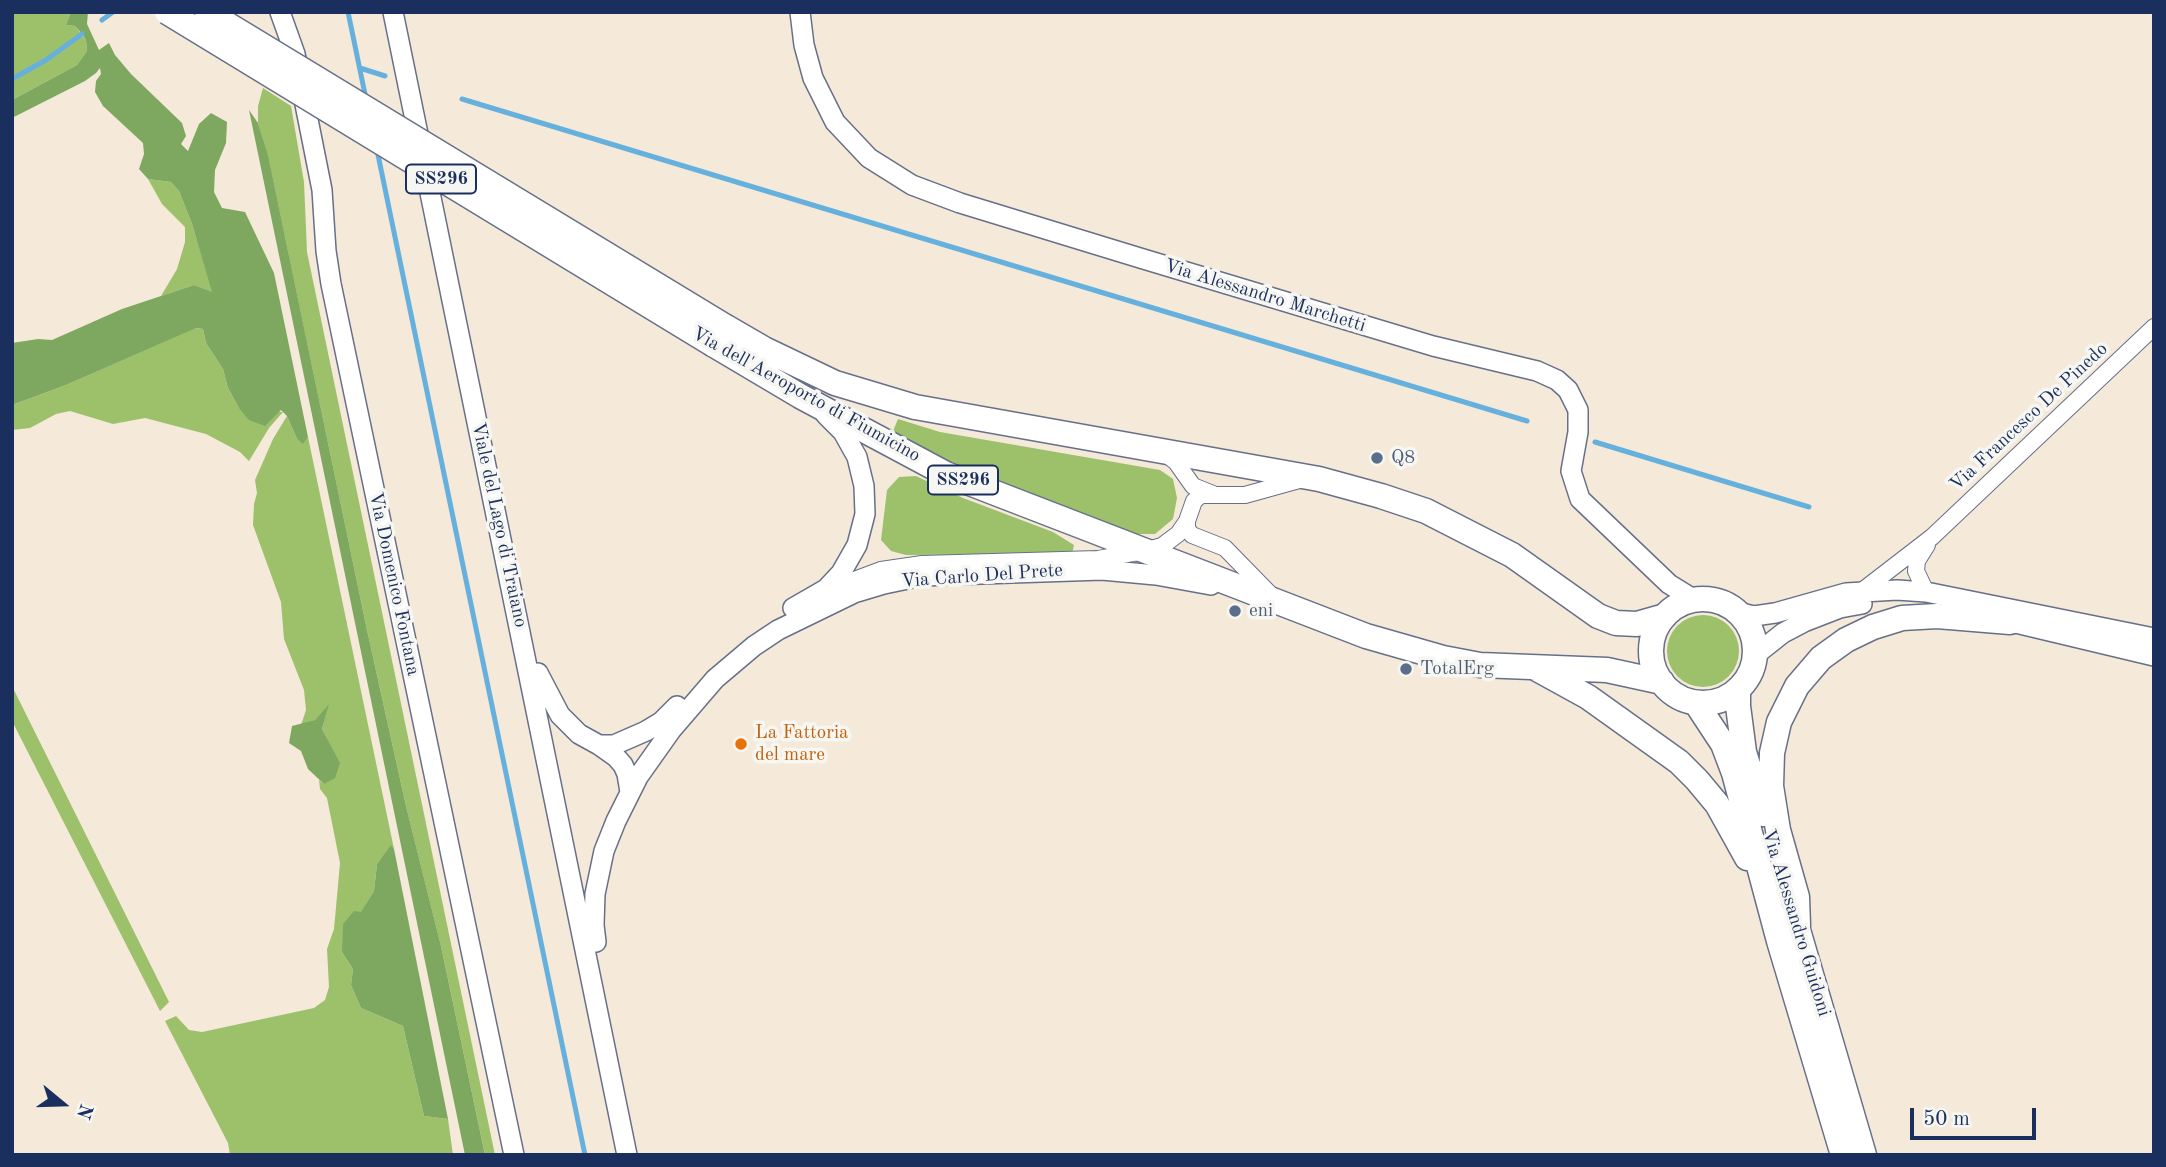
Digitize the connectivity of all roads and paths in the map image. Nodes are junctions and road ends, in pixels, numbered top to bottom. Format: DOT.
graph roads {
  1 [pos="167,12"];
  2 [pos="208,12"];
  3 [pos="280,12"];
  4 [pos="393,12"];
  5 [pos="800,12"];
  6 [pos="2154,327"];
  7 [pos="720,336"];
  8 [pos="800,396"];
  9 [pos="1160,451"];
  10 [pos="1319,479"];
  11 [pos="1213,494"];
  12 [pos="1187,521"];
  13 [pos="1932,537"];
  14 [pos="1139,549"];
  15 [pos="1862,591"];
  16 [pos="1926,592"];
  17 [pos="815,596"];
  18 [pos="1695,600"];
  19 [pos="1296,609"];
  20 [pos="1737,612"];
  21 [pos="1665,616"];
  22 [pos="2011,622"];
  23 [pos="521,631"];
  24 [pos="2154,638"];
  25 [pos="1754,656"];
  26 [pos="2154,656"];
  27 [pos="1532,667"];
  28 [pos="1662,682"];
  29 [pos="1738,689"];
  30 [pos="1696,703"];
  31 [pos="599,745"];
  32 [pos="630,792"];
  33 [pos="1788,933"];
  34 [pos="598,1002"];
  35 [pos="514,1155"];
  36 [pos="628,1155"];
  37 [pos="1843,1155"];
  38 [pos="1864,1155"];
  1 -- 7 [label="main road, Via dell'Aeroporto di Fiumicino / SS296, bridge"];
  2 -- 7 [label="main road, Via dell'Aeroporto di Fiumicino / SS296, bridge"];
  3 -- 35 [label="street, Via Domenico Fontana"];
  4 -- 23 [label="street, Viale del Lago di Traiano"];
  5 -- 18 [label="street, Via Alessandro Marchetti"];
  6 -- 13 [label="street, Via Francesco De Pinedo"];
  7 -- 8 [label="main road, Via dell'Aeroporto di Fiumicino / SS296"];
  7 -- 9 [label="main road, Via dell'Aeroporto di Fiumicino / SS296"];
  8 -- 14 [label="main road, Via dell'Aeroporto di Fiumicino / SS296"];
  8 -- 17 [label="street"];
  9 -- 10 [label="main road, Via dell'Aeroporto di Fiumicino"];
  9 -- 11 [label="street"];
  10 -- 11 [label="street"];
  10 -- 21 [label="main road, Via dell'Aeroporto di Fiumicino"];
  11 -- 12 [label="street, Via Carlo Del Prete"];
  12 -- 14 [label="street, Via Carlo Del Prete"];
  12 -- 19 [label="street"];
  13 -- 15 [label="street, Via Francesco De Pinedo"];
  13 -- 16 [label="street, Via Francesco De Pinedo"];
  14 -- 17 [label="street, Via Carlo Del Prete"];
  14 -- 19 [label="main road, Via dell'Aeroporto di Fiumicino"];
  15 -- 16 [label="street"];
  15 -- 20 [label="street"];
  16 -- 24 [label="street"];
  17 -- 31 [label="street, Via Carlo Del Prete"];
  18 -- 20 [label="main road"];
  18 -- 21 [label="main road"];
  19 -- 27 [label="main road, Via dell'Aeroporto di Fiumicino"];
  19 -- 32 [label="street, Via Carlo Del Prete"];
  20 -- 25 [label="main road"];
  21 -- 28 [label="main road"];
  22 -- 25 [label="street"];
  22 -- 26 [label="street"];
  22 -- 33 [label="main road"];
  23 -- 31 [label="street"];
  23 -- 34 [label="street, Viale del Lago di Traiano"];
  25 -- 29 [label="main road"];
  27 -- 28 [label="main road, Via dell'Aeroporto di Fiumicino"];
  27 -- 33 [label="main road"];
  28 -- 30 [label="main road"];
  29 -- 30 [label="main road"];
  29 -- 33 [label="main road, Via Alessandro Guidoni"];
  30 -- 33 [label="main road, Via Alessandro Guidoni"];
  31 -- 32 [label="street"];
  32 -- 34 [label="street, Via Carlo Del Prete"];
  33 -- 37 [label="main road, Via Alessandro Guidoni"];
  33 -- 38 [label="main road, Via Alessandro Guidoni"];
  34 -- 36 [label="street, Viale del Lago di Traiano"];
}
